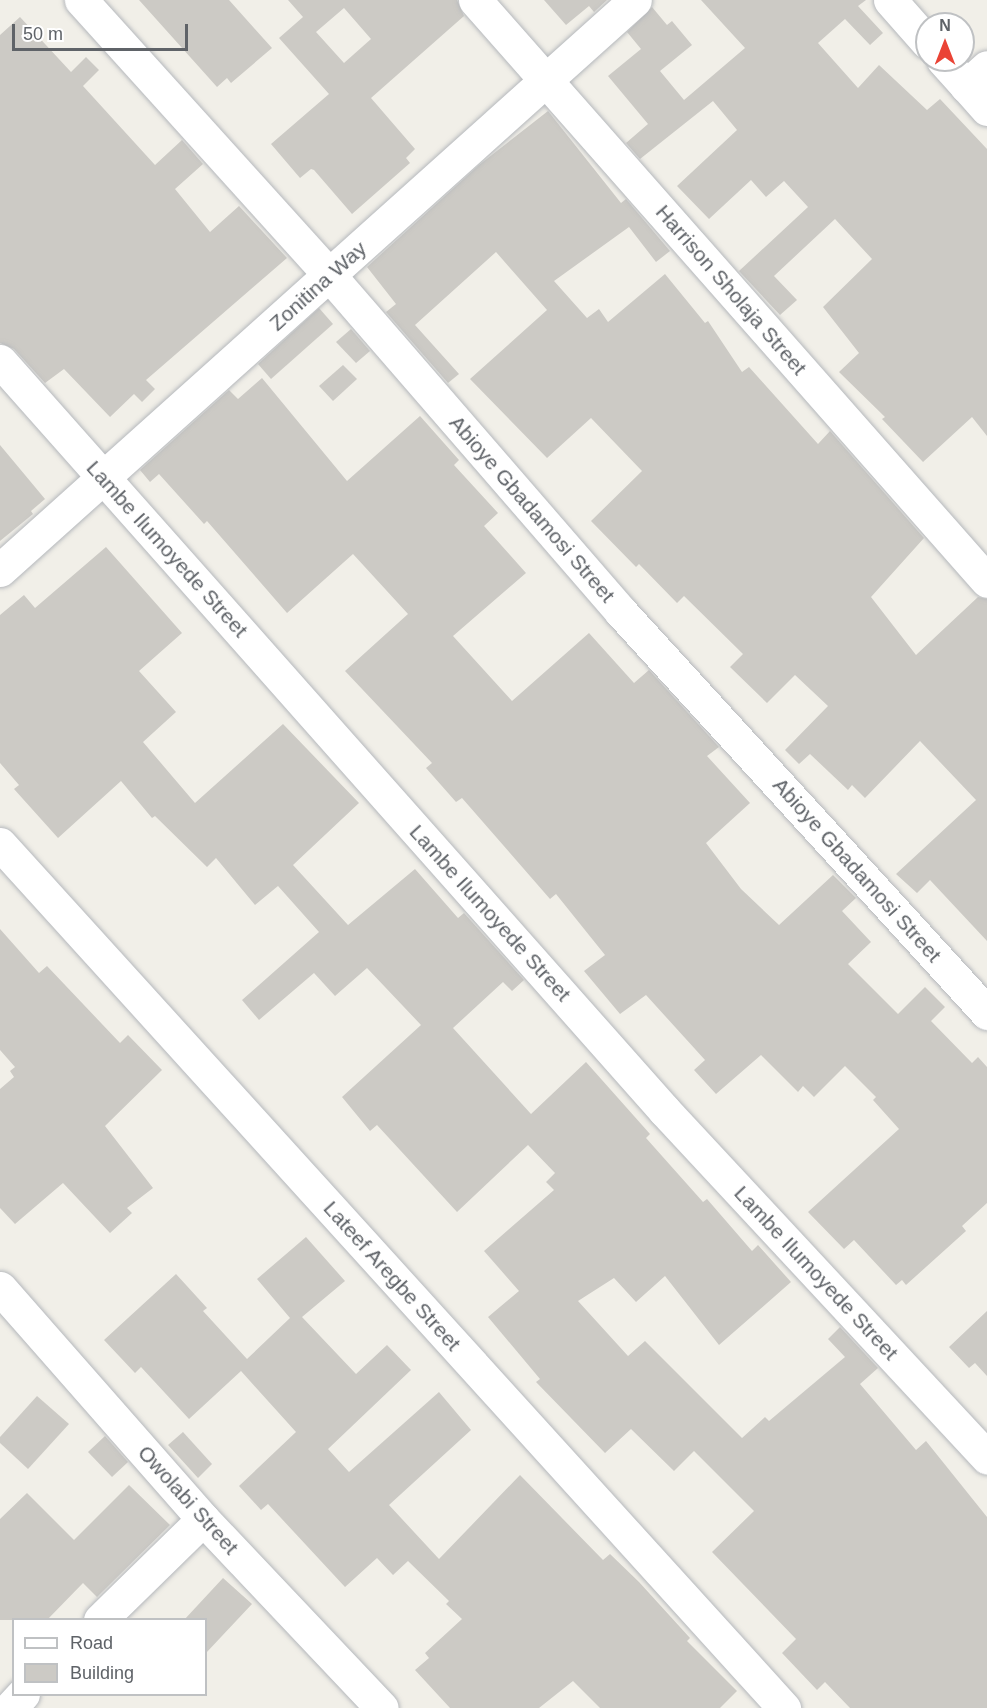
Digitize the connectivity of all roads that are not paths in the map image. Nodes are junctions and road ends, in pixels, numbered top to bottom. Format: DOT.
graph roads {
  1 [pos="81,0"];
  2 [pos="475,0"];
  3 [pos="635,0"];
  4 [pos="890,0"];
  5 [pos="915,28"];
  6 [pos="959,72"];
  7 [pos="545,80"];
  8 [pos="980,88"];
  9 [pos="330,276"];
  10 [pos="0,362"];
  11 [pos="103,477"];
  12 [pos="0,570"];
  13 [pos="987,581"];
  14 [pos="0,844"];
  15 [pos="987,1014"];
  16 [pos="0,1288"];
  17 [pos="987,1458"];
  18 [pos="203,1518"];
  19 [pos="102,1618"];
  20 [pos="22,1696"];
  21 [pos="10,1708"];
  22 [pos="382,1708"];
  23 [pos="784,1708"];
  1 -- 9 [label="street, Abioye Gbadamosi Street"];
  2 -- 7 [label="street, Harrison Sholaja Street"];
  3 -- 7 [label="street, Zonitina Way"];
  4 -- 5 [label="street"];
  6 -- 8 [label="street"];
  7 -- 9 [label="street, Zonitina Way"];
  7 -- 13 [label="street, Harrison Sholaja Street"];
  9 -- 11 [label="street, Zonitina Way"];
  9 -- 15 [label="street, Abioye Gbadamosi Street"];
  10 -- 11 [label="street, Lambe Ilumoyede Street"];
  11 -- 12 [label="street, Zonitina Way"];
  11 -- 17 [label="street, Lambe Ilumoyede Street"];
  14 -- 23 [label="street, Lateef Aregbe Street"];
  16 -- 18 [label="street, Owolabi Street"];
  18 -- 19 [label="street"];
  18 -- 22 [label="street, Owolabi Street"];
  20 -- 21 [label="street"];
}
